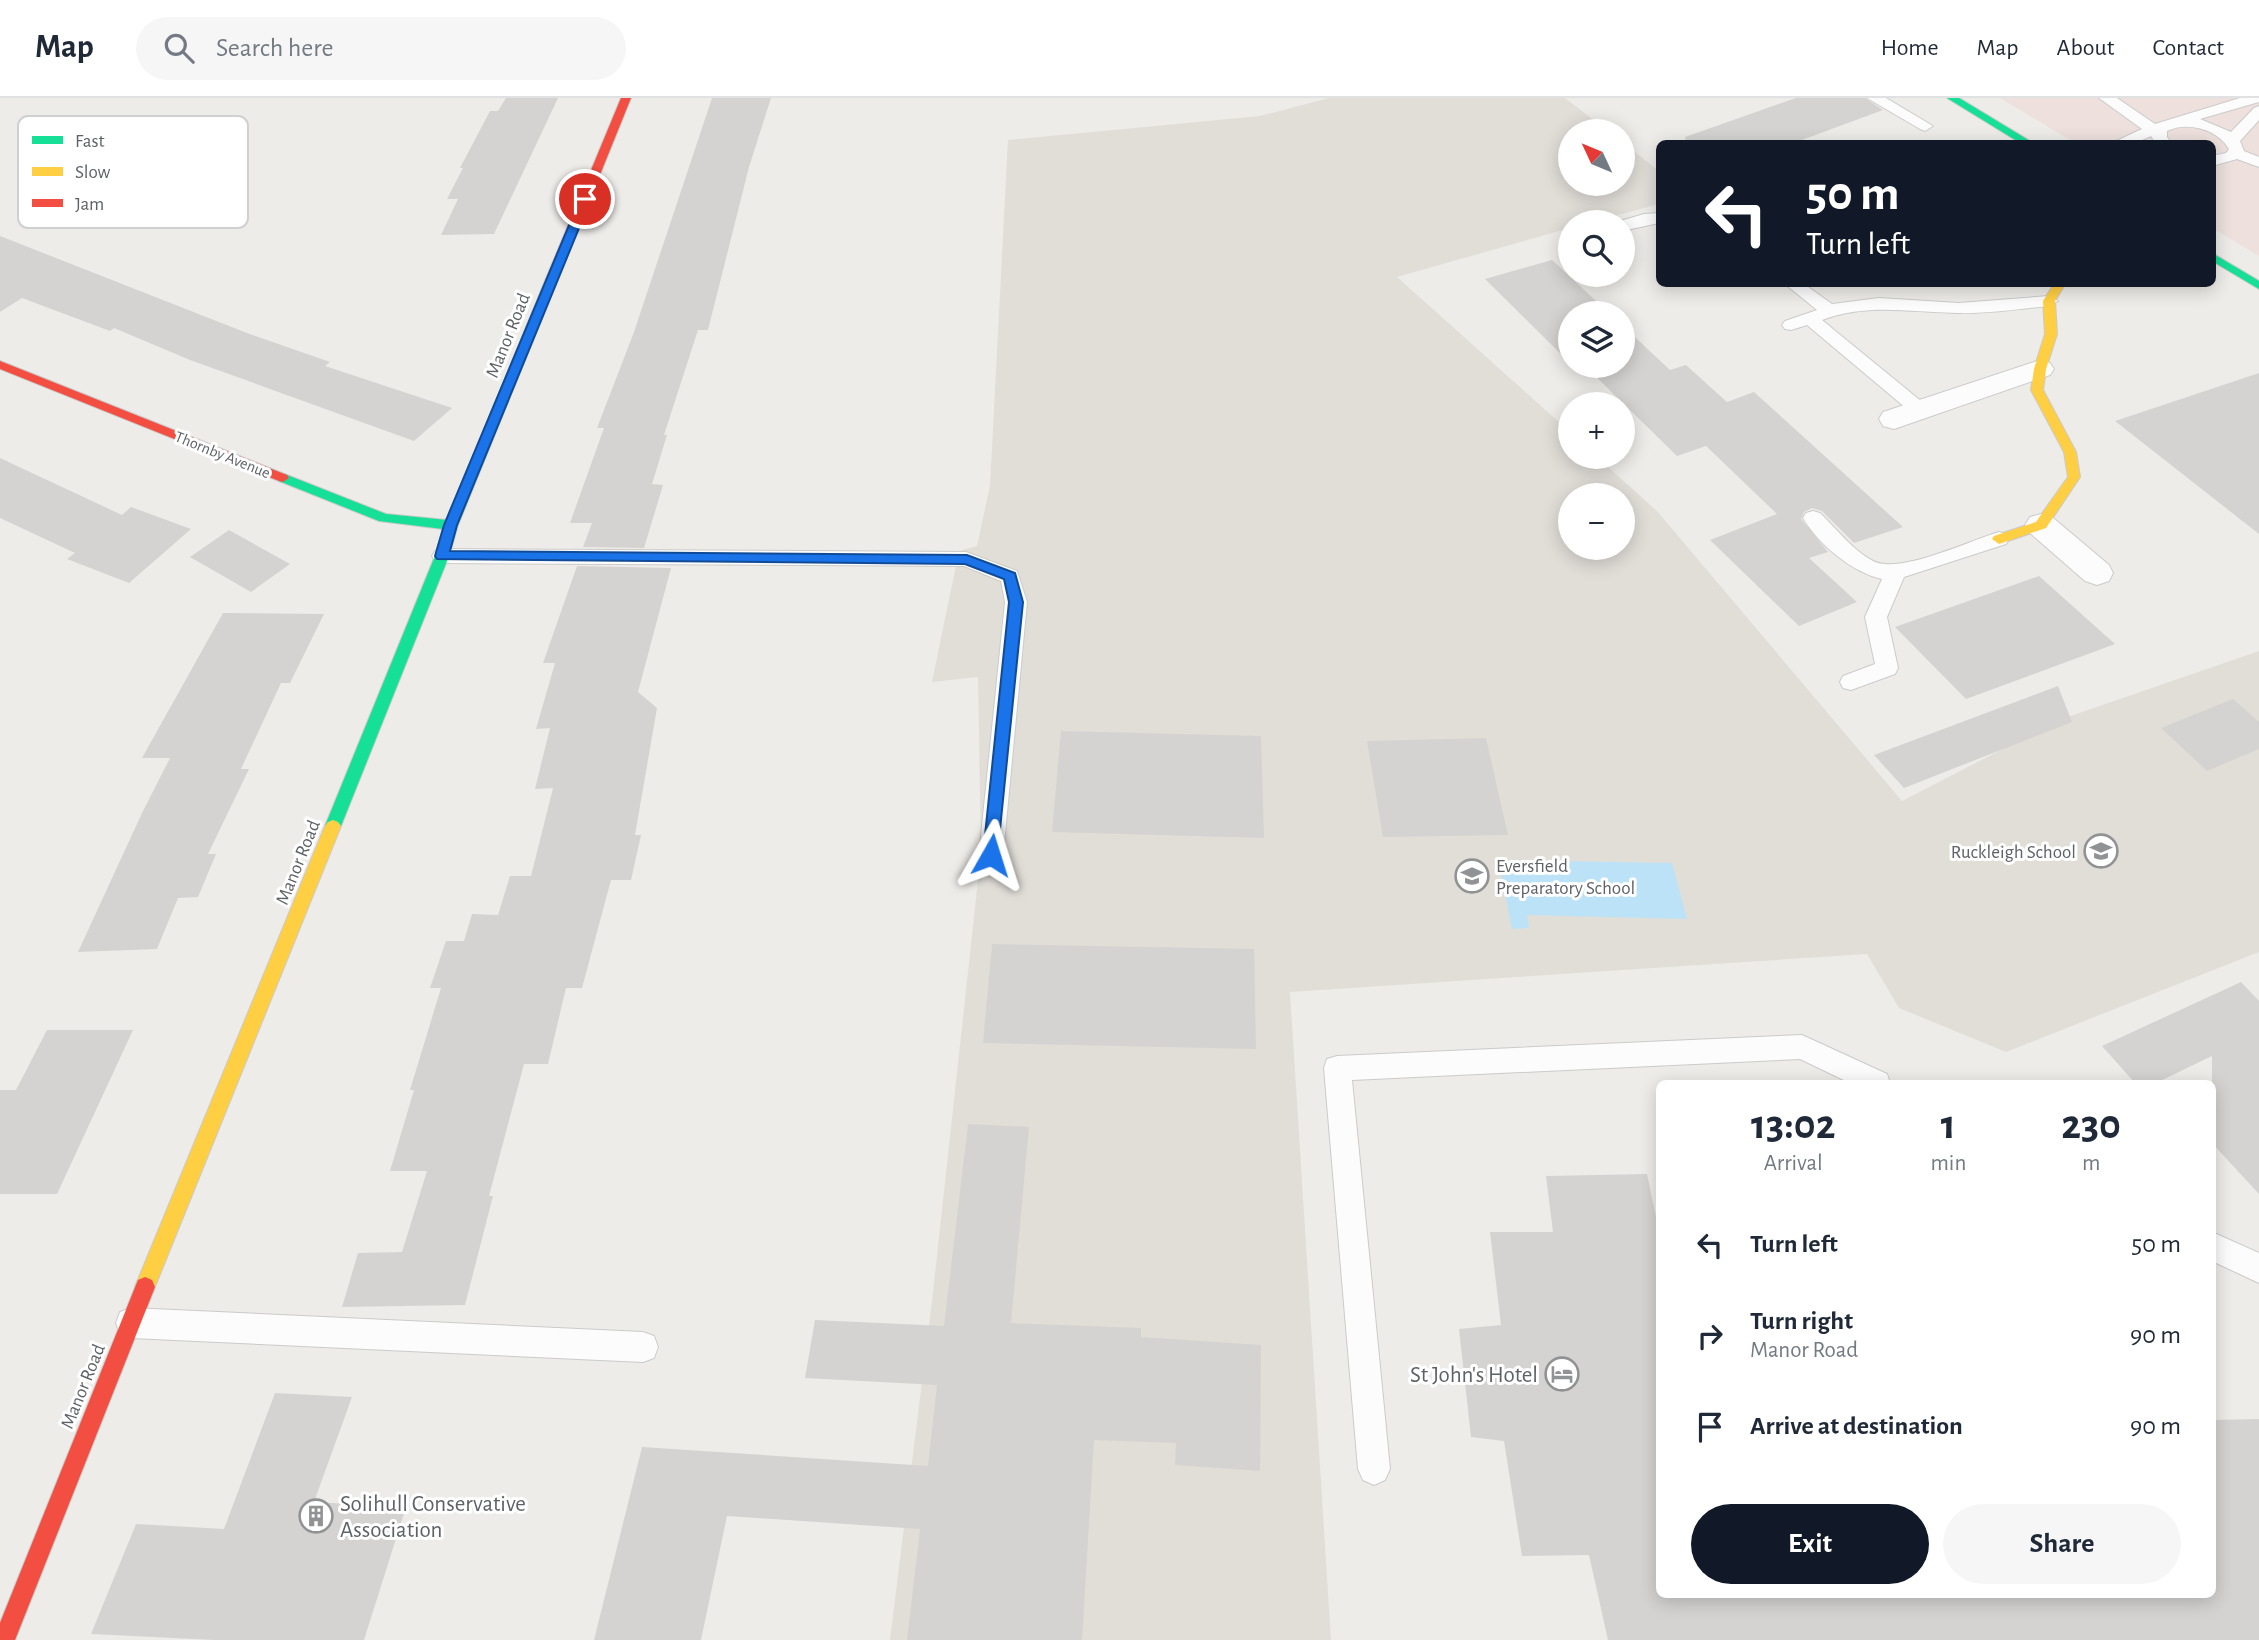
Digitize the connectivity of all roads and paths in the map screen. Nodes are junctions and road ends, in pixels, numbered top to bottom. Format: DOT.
graph roads {
  1 [pos="626,98"];
  2 [pos="1875,98"];
  3 [pos="1952,98"];
  4 [pos="2107,98"];
  5 [pos="2256,98"];
  6 [pos="2259,111"];
  7 [pos="2163,126"];
  8 [pos="1925,127"];
  9 [pos="2023,140"];
  10 [pos="2128,140"];
  11 [pos="2162,140"];
  12 [pos="2234,147"];
  13 [pos="2216,161"];
  14 [pos="2259,162"];
  15 [pos="1656,218"];
  16 [pos="1635,222"];
  17 [pos="2216,259"];
  18 [pos="2259,286"];
  19 [pos="1797,287"];
  20 [pos="2057,287"];
  21 [pos="2049,301"];
  22 [pos="1830,311"];
  23 [pos="1809,318"];
  24 [pos="1791,325"];
  25 [pos="0,365"];
  26 [pos="2040,369"];
  27 [pos="1907,414"];
  28 [pos="1814,518"];
  29 [pos="451,525"];
  30 [pos="2041,525"];
  31 [pos="1999,539"];
  32 [pos="442,556"];
  33 [pos="1895,573"];
  34 [pos="2097,573"];
  35 [pos="1851,682"];
  36 [pos="991,855"];
  37 [pos="1871,1080"];
  38 [pos="2216,1248"];
  39 [pos="2259,1268"];
  40 [pos="131,1323"];
  41 [pos="643,1348"];
  42 [pos="1374,1469"];
  43 [pos="4,1640"];
  1 -- 29 [label="street, Manor Road"];
  2 -- 8 [label="lane"];
  3 -- 9 [label="street"];
  4 -- 7 [label="lane"];
  5 -- 7 [label="lane"];
  6 -- 12 [label="lane"];
  7 -- 10 [label="lane"];
  7 -- 11 [label="lane"];
  7 -- 12 [label="lane"];
  12 -- 13 [label="lane"];
  12 -- 14 [label="lane"];
  15 -- 16 [label="lane"];
  17 -- 18 [label="street"];
  19 -- 22 [label="lane"];
  20 -- 21 [label="street"];
  21 -- 22 [label="lane"];
  21 -- 26 [label="street"];
  22 -- 23 [label="lane"];
  23 -- 24 [label="lane"];
  23 -- 27 [label="lane"];
  25 -- 29 [label="street, Thornby Avenue"];
  26 -- 27 [label="street"];
  26 -- 30 [label="street"];
  28 -- 33 [label="lane"];
  29 -- 32 [label="street, Manor Road"];
  30 -- 31 [label="street"];
  30 -- 34 [label="street"];
  31 -- 33 [label="lane"];
  32 -- 36 [label="lane"];
  32 -- 40 [label="street, Manor Road"];
  33 -- 35 [label="lane"];
  37 -- 42 [label="lane"];
  38 -- 39 [label="lane"];
  40 -- 41 [label="lane"];
  40 -- 43 [label="street, Manor Road"];
}
